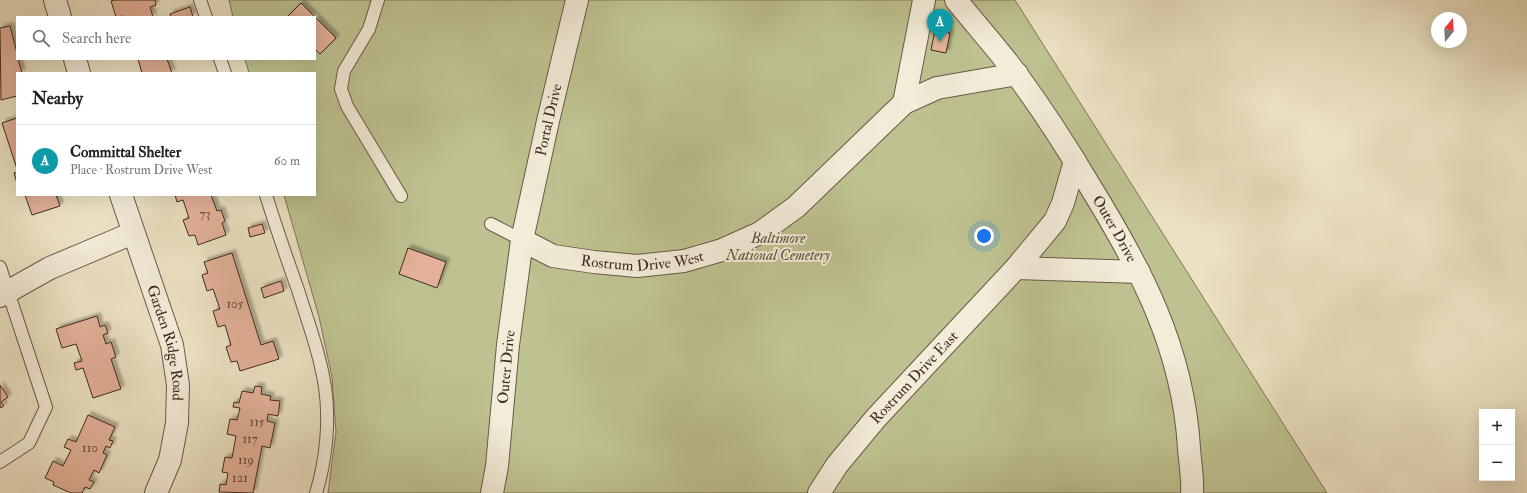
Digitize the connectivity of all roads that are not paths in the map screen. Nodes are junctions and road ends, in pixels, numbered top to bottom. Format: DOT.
graph roads {
  1 [pos="55,0"];
  2 [pos="200,0"];
  3 [pos="378,0"];
  4 [pos="577,0"];
  5 [pos="924,0"];
  6 [pos="956,0"];
  7 [pos="60,16"];
  8 [pos="206,16"];
  9 [pos="75,60"];
  10 [pos="220,60"];
  11 [pos="79,72"];
  12 [pos="225,72"];
  13 [pos="1016,74"];
  14 [pos="904,103"];
  15 [pos="1075,161"];
  16 [pos="120,196"];
  17 [pos="266,196"];
  18 [pos="401,196"];
  19 [pos="492,224"];
  20 [pos="133,233"];
  21 [pos="522,240"];
  22 [pos="0,267"];
  23 [pos="1016,268"];
  24 [pos="1139,272"];
  25 [pos="4,294"];
  26 [pos="0,462"];
  27 [pos="156,493"];
  28 [pos="316,493"];
  29 [pos="492,493"];
  30 [pos="820,493"];
  31 [pos="1192,493"];
  1 -- 7 [label="street"];
  2 -- 8 [label="lane"];
  3 -- 18 [label="lane"];
  4 -- 21 [label="street, Portal Drive"];
  5 -- 14 [label="street"];
  6 -- 13 [label="street, Outer Drive"];
  9 -- 11 [label="street"];
  10 -- 12 [label="lane"];
  13 -- 14 [label="street, Rostrum Drive West"];
  13 -- 15 [label="street, Outer Drive"];
  14 -- 21 [label="street, Rostrum Drive West"];
  15 -- 23 [label="street, Rostrum Drive East"];
  15 -- 24 [label="street, Outer Drive"];
  16 -- 20 [label="street, Garden Ridge Road"];
  17 -- 28 [label="lane"];
  19 -- 21 [label="lane"];
  20 -- 25 [label="street"];
  20 -- 27 [label="street, Garden Ridge Road"];
  21 -- 29 [label="street, Outer Drive"];
  22 -- 25 [label="lane"];
  23 -- 24 [label="street"];
  23 -- 30 [label="street, Rostrum Drive East"];
  24 -- 31 [label="street, Outer Drive"];
  25 -- 26 [label="lane"];
}
